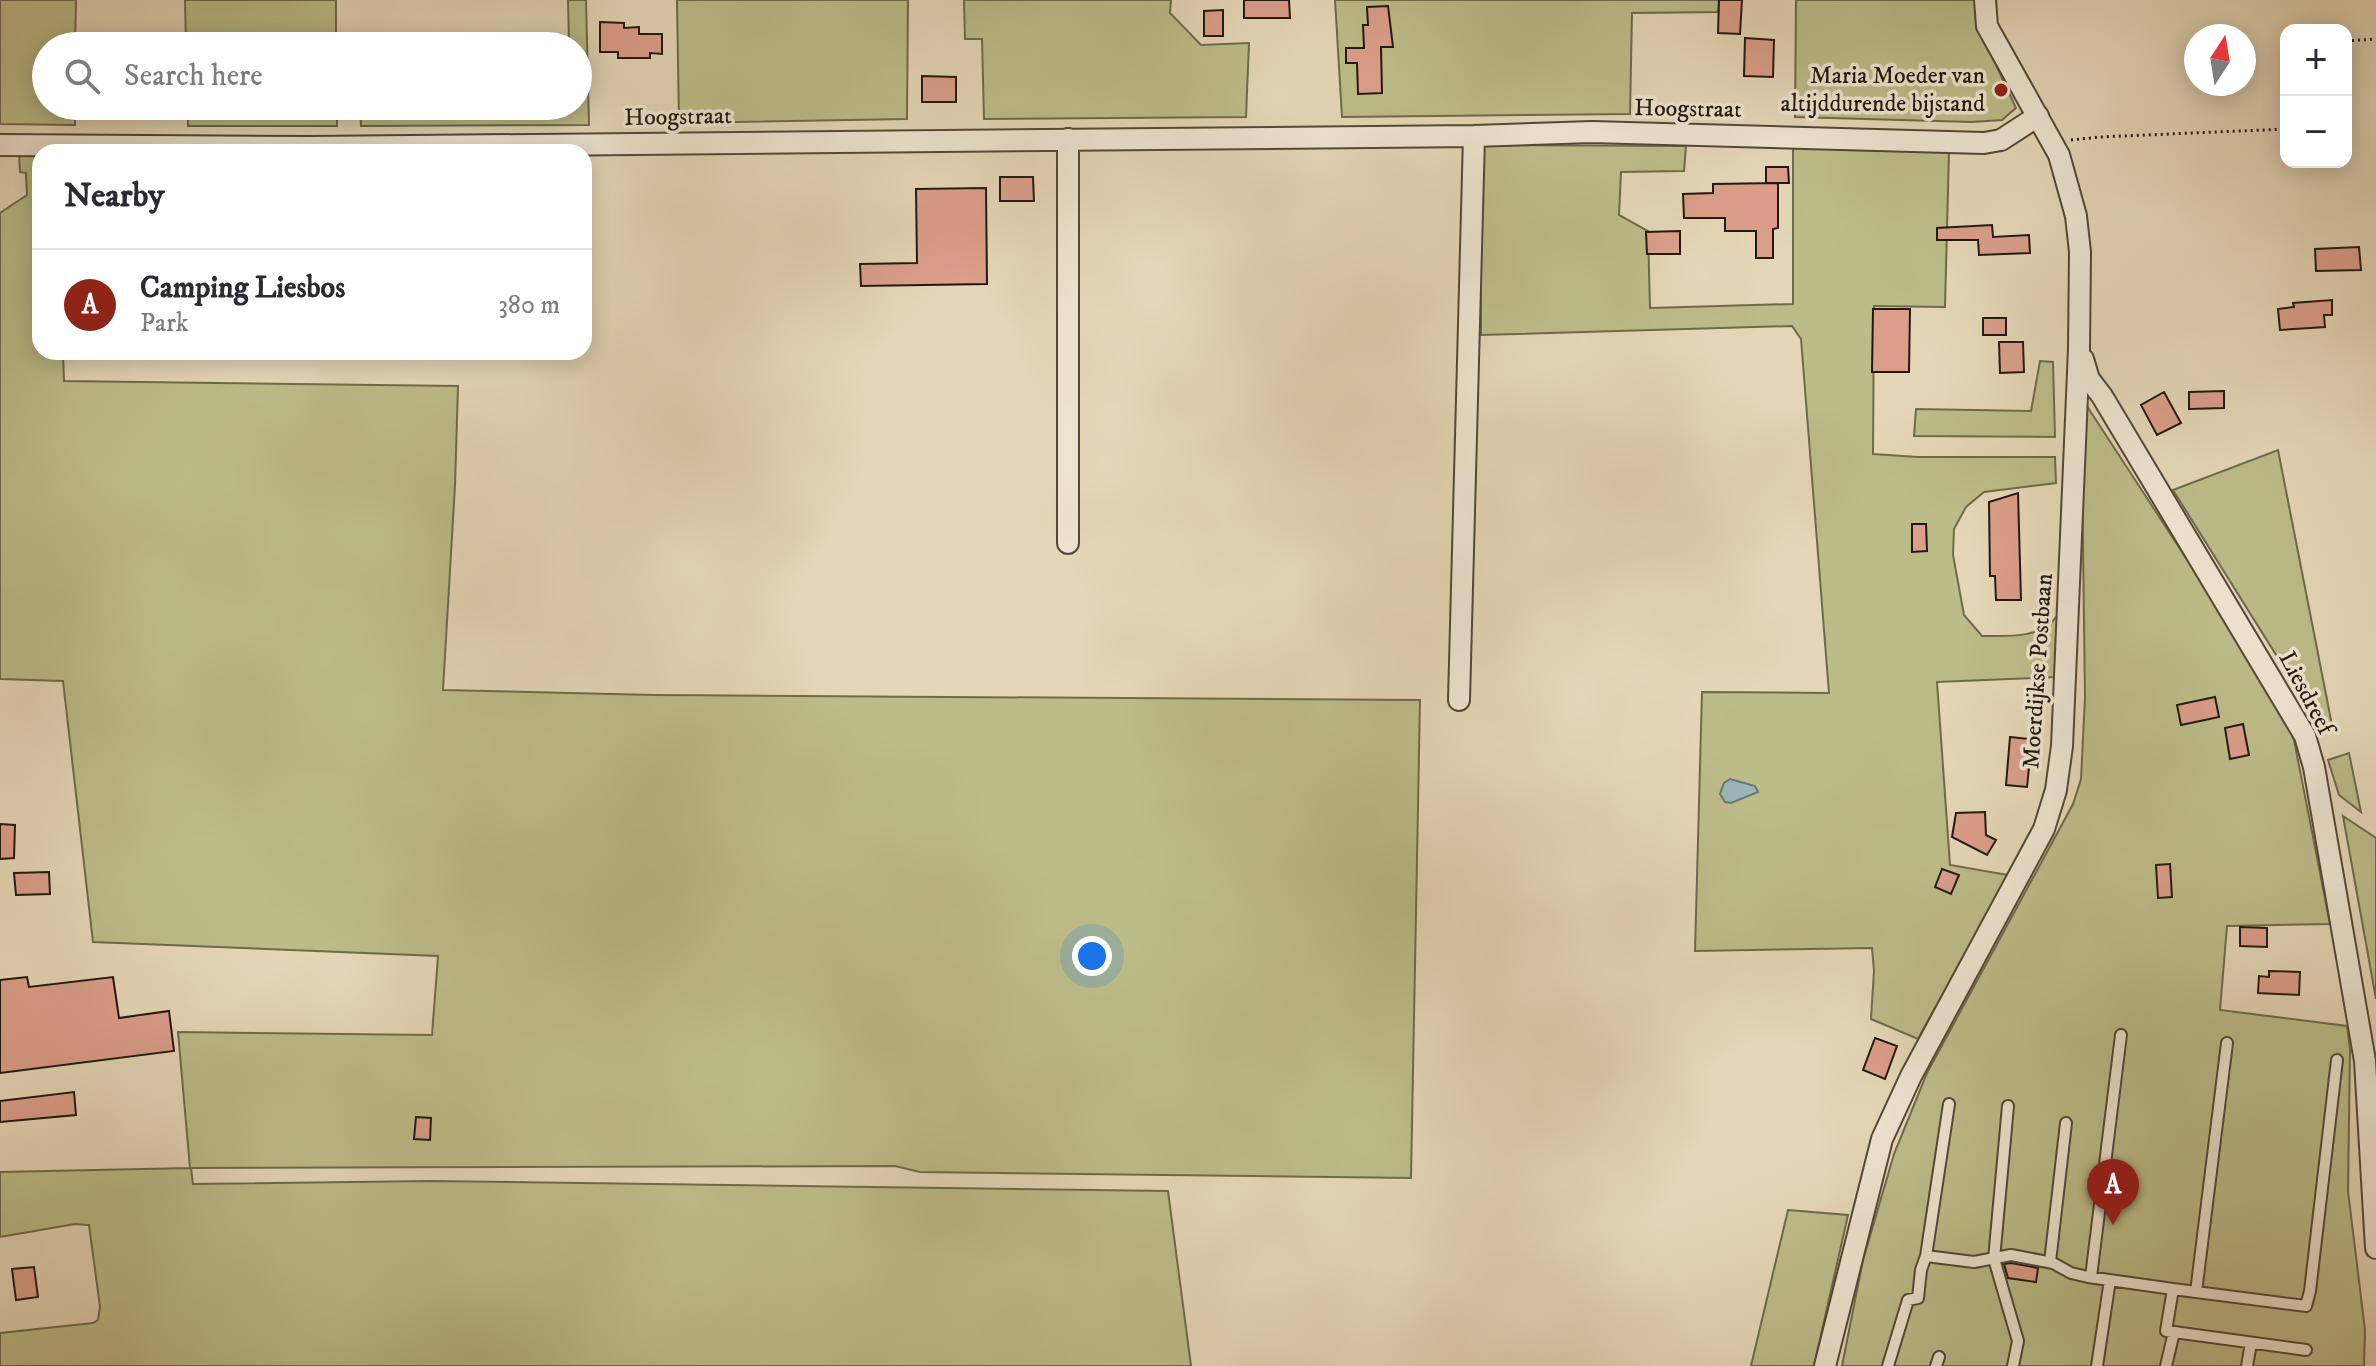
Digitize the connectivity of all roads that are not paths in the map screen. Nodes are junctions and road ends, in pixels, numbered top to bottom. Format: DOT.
graph roads {
  1 [pos="1985,0"];
  2 [pos="2038,116"];
  3 [pos="1474,136"];
  4 [pos="1068,139"];
  5 [pos="592,144"];
  6 [pos="0,145"];
  7 [pos="32,145"];
  8 [pos="2079,349"];
  9 [pos="1068,543"];
  10 [pos="1459,700"];
  11 [pos="2121,1035"];
  12 [pos="2227,1043"];
  13 [pos="2337,1060"];
  14 [pos="1949,1104"];
  15 [pos="2008,1106"];
  16 [pos="2066,1123"];
  17 [pos="2376,1248"];
  18 [pos="1926,1256"];
  19 [pos="1994,1259"];
  20 [pos="2050,1262"];
  21 [pos="2091,1277"];
  22 [pos="2110,1280"];
  23 [pos="2173,1289"];
  24 [pos="2196,1292"];
  25 [pos="2174,1332"];
  26 [pos="2251,1343"];
  27 [pos="2306,1350"];
  28 [pos="1825,1366"];
  29 [pos="1888,1366"];
  30 [pos="2013,1366"];
  31 [pos="2097,1366"];
  32 [pos="2166,1366"];
  33 [pos="2247,1366"];
  1 -- 2 [label="street, Moerdijkse Postbaan"];
  2 -- 3 [label="street, Hoogstraat"];
  2 -- 8 [label="street, Moerdijkse Postbaan"];
  3 -- 4 [label="street, Hoogstraat"];
  3 -- 10 [label="street"];
  4 -- 5 [label="street, Hoogstraat"];
  4 -- 9 [label="street"];
  6 -- 7 [label="street, Hoogstraat"];
  8 -- 17 [label="street, Liesdreef"];
  8 -- 28 [label="street, Moerdijkse Postbaan"];
  11 -- 21 [label="lane"];
  12 -- 24 [label="lane"];
  13 -- 24 [label="lane"];
  14 -- 18 [label="lane"];
  15 -- 19 [label="lane"];
  16 -- 20 [label="lane"];
  18 -- 19 [label="lane"];
  18 -- 29 [label="lane"];
  19 -- 20 [label="lane"];
  19 -- 30 [label="lane"];
  20 -- 21 [label="lane"];
  21 -- 22 [label="lane"];
  22 -- 23 [label="lane"];
  22 -- 31 [label="lane"];
  23 -- 24 [label="lane"];
  23 -- 25 [label="lane"];
  25 -- 26 [label="lane"];
  25 -- 32 [label="lane"];
  26 -- 27 [label="lane"];
  26 -- 33 [label="lane"];
}
